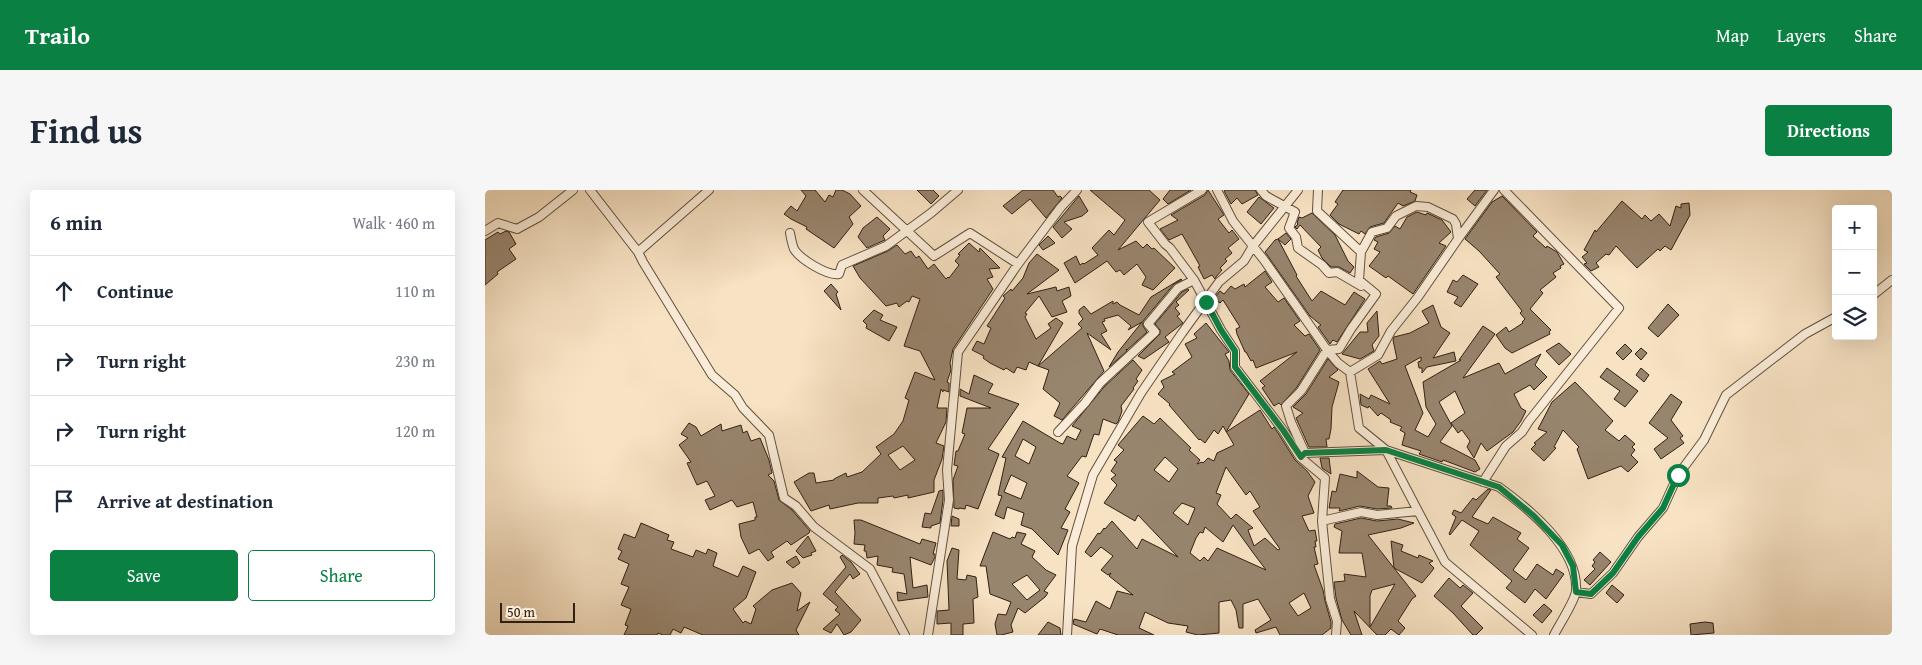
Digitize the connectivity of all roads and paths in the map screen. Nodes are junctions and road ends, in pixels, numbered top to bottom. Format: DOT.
graph roads {
  1 [pos="573,190"];
  2 [pos="590,190"];
  3 [pos="709,190"];
  4 [pos="863,190"];
  5 [pos="958,190"];
  6 [pos="1077,190"];
  7 [pos="1202,190"];
  8 [pos="1217,190"];
  9 [pos="1261,190"];
  10 [pos="1298,190"];
  11 [pos="1317,190"];
  12 [pos="1495,190"];
  13 [pos="1504,190"];
  14 [pos="1285,206"];
  15 [pos="907,230"];
  16 [pos="485,231"];
  17 [pos="790,233"];
  18 [pos="1458,239"];
  19 [pos="1253,246"];
  20 [pos="638,252"];
  21 [pos="1361,252"];
  22 [pos="1018,264"];
  23 [pos="1194,280"];
  24 [pos="1892,280"];
  25 [pos="1877,292"];
  26 [pos="1376,294"];
  27 [pos="1206,302"];
  28 [pos="1832,319"];
  29 [pos="1327,350"];
  30 [pos="1350,372"];
  31 [pos="1058,432"];
  32 [pos="1386,450"];
  33 [pos="1303,455"];
  34 [pos="1483,482"];
  35 [pos="1418,511"];
  36 [pos="1322,521"];
  37 [pos="1576,592"];
  38 [pos="905,635"];
  39 [pos="928,635"];
  40 [pos="1067,635"];
  41 [pos="1336,635"];
  42 [pos="1531,635"];
  43 [pos="1554,635"];
  1 -- 16 [label="street"];
  2 -- 20 [label="street"];
  3 -- 20 [label="street"];
  4 -- 15 [label="street"];
  5 -- 15 [label="street"];
  6 -- 22 [label="street"];
  7 -- 23 [label="street"];
  8 -- 19 [label="street"];
  9 -- 14 [label="street"];
  10 -- 14 [label="street"];
  11 -- 21 [label="street"];
  12 -- 18 [label="street"];
  13 -- 34 [label="street"];
  14 -- 19 [label="street"];
  14 -- 26 [label="street"];
  15 -- 17 [label="street"];
  15 -- 22 [label="street"];
  18 -- 21 [label="street"];
  18 -- 30 [label="street"];
  19 -- 27 [label="street"];
  19 -- 29 [label="street"];
  20 -- 38 [label="street"];
  21 -- 26 [label="street"];
  22 -- 39 [label="street"];
  23 -- 27 [label="street"];
  23 -- 31 [label="street"];
  24 -- 25 [label="street"];
  26 -- 29 [label="street"];
  27 -- 33 [label="street"];
  27 -- 40 [label="street"];
  28 -- 37 [label="street"];
  29 -- 30 [label="street"];
  29 -- 33 [label="street"];
  30 -- 32 [label="street"];
  32 -- 33 [label="street"];
  32 -- 34 [label="street"];
  32 -- 35 [label="street"];
  33 -- 36 [label="street"];
  34 -- 37 [label="street"];
  35 -- 36 [label="street"];
  35 -- 42 [label="street"];
  36 -- 41 [label="street"];
  37 -- 43 [label="street"];
}
